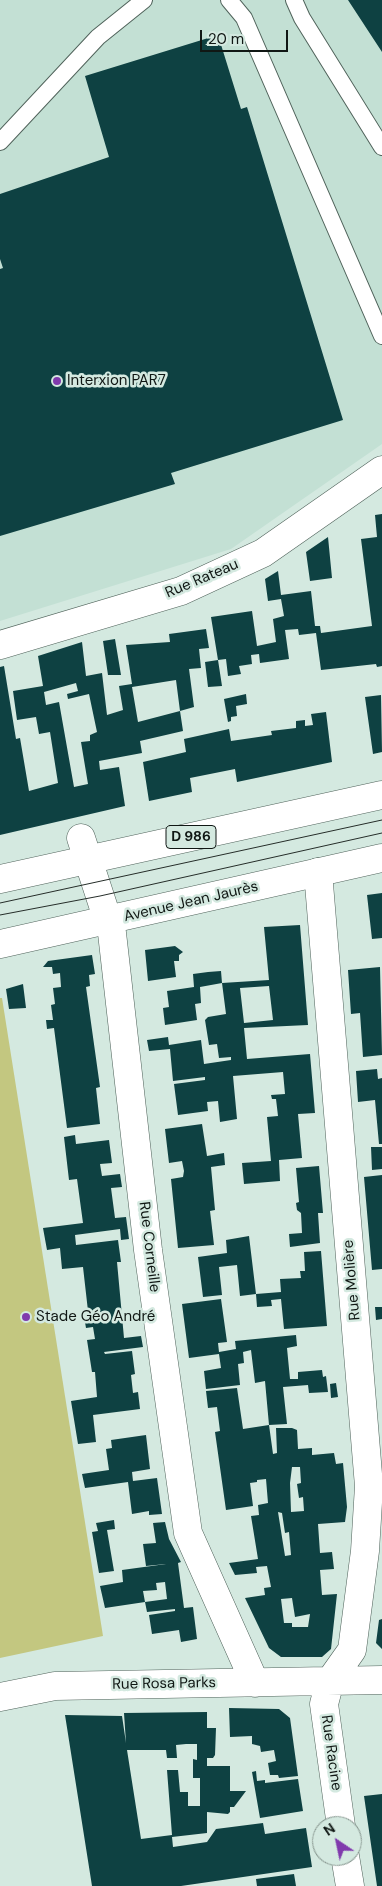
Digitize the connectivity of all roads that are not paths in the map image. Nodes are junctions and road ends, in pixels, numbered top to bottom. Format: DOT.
graph roads {
  1 [pos="144,0"];
  2 [pos="229,0"];
  3 [pos="294,0"];
  4 [pos="0,142"];
  5 [pos="382,147"];
  6 [pos="382,336"];
  7 [pos="382,470"];
  8 [pos="0,644"];
  9 [pos="382,795"];
  10 [pos="84,849"];
  11 [pos="382,858"];
  12 [pos="318,872"];
  13 [pos="0,879"];
  14 [pos="109,921"];
  15 [pos="0,944"];
  16 [pos="382,1680"];
  17 [pos="330,1681"];
  18 [pos="255,1683"];
  19 [pos="0,1697"];
  20 [pos="340,1816"];
  21 [pos="347,1866"];
  22 [pos="350,1886"];
  1 -- 4 [label="lane"];
  2 -- 6 [label="lane"];
  3 -- 5 [label="lane"];
  7 -- 8 [label="street, Rue Rateau"];
  9 -- 10 [label="street, D 986"];
  10 -- 13 [label="street, D 986"];
  10 -- 14 [label="street, Rue Corneille"];
  11 -- 12 [label="street, Avenue Jean Jaurès"];
  12 -- 14 [label="street, Avenue Jean Jaurès"];
  12 -- 17 [label="street, Rue Molière"];
  14 -- 15 [label="street, Avenue Jean Jaurès"];
  14 -- 18 [label="street, Rue Corneille"];
  16 -- 17 [label="street, Rue Rosa Parks"];
  17 -- 18 [label="street, Rue Rosa Parks"];
  17 -- 20 [label="street, Rue Racine"];
  18 -- 19 [label="street, Rue Rosa Parks"];
  21 -- 22 [label="street"];
}
